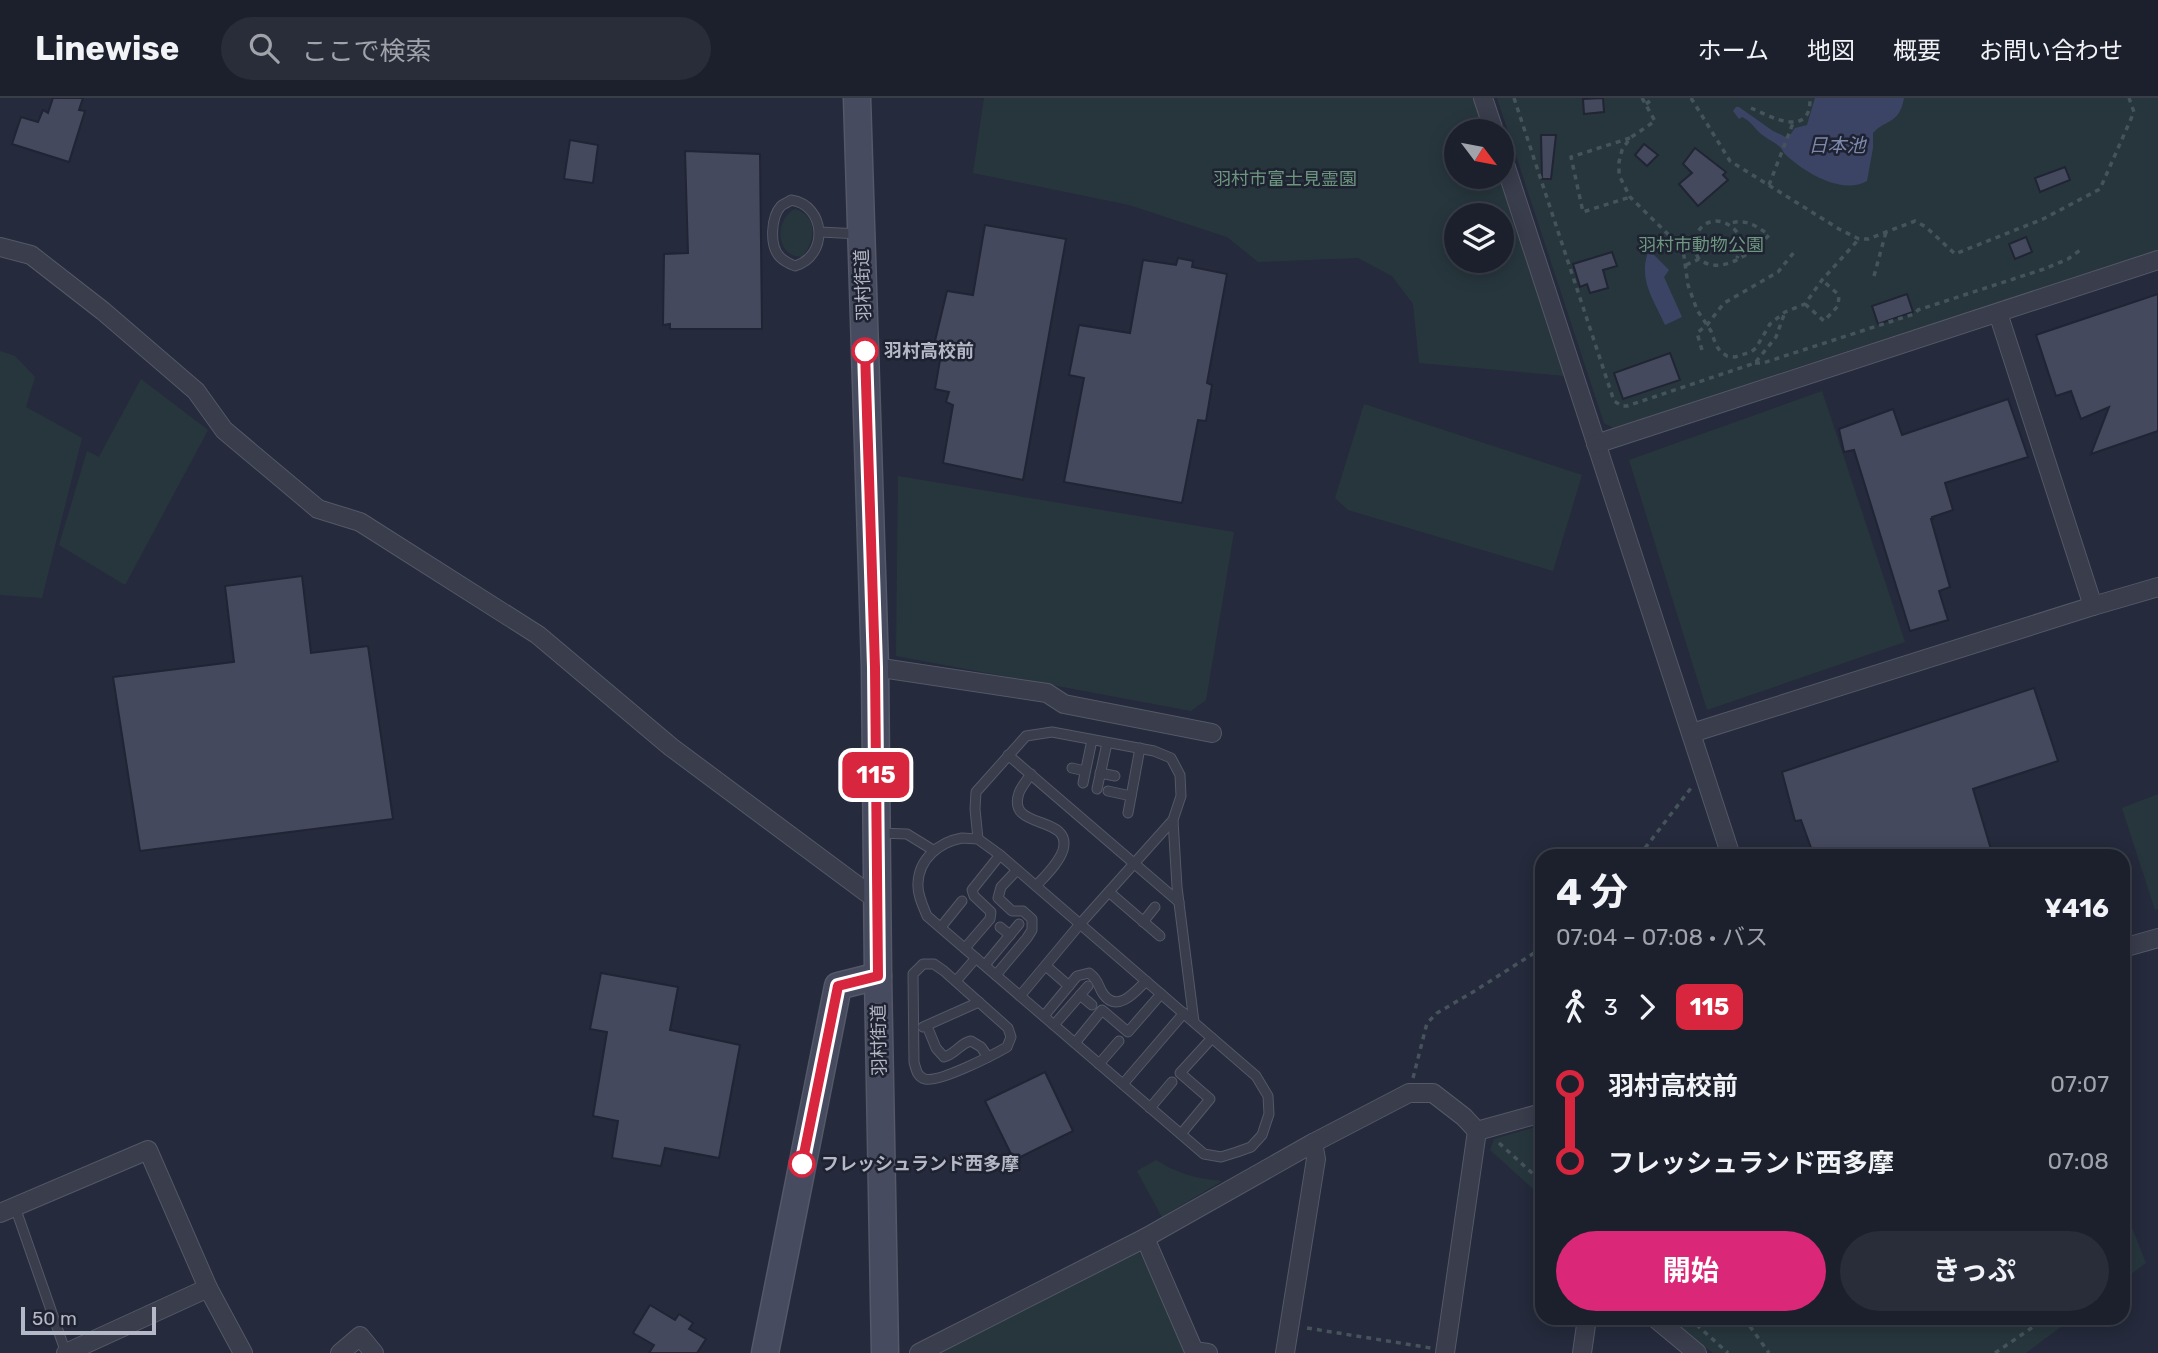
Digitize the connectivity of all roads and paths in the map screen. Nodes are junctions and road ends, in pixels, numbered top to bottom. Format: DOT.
graph roads {
  1 [pos="858,98"];
  2 [pos="1483,98"];
  3 [pos="1514,98"];
  4 [pos="1643,98"];
  5 [pos="1654,98"];
  6 [pos="1691,98"];
  7 [pos="1810,98"];
  8 [pos="2129,98"];
  9 [pos="1646,104"];
  10 [pos="1751,108"];
  11 [pos="1490,119"];
  12 [pos="1793,123"];
  13 [pos="1630,138"];
  14 [pos="1769,185"];
  15 [pos="1513,189"];
  16 [pos="1630,197"];
  17 [pos="1728,224"];
  18 [pos="820,232"];
  19 [pos="1886,232"];
  20 [pos="862,234"];
  21 [pos="1859,239"];
  22 [pos="0,247"];
  23 [pos="2083,248"];
  24 [pos="1795,251"];
  25 [pos="1737,258"];
  26 [pos="1699,259"];
  27 [pos="2158,260"];
  28 [pos="1686,265"];
  29 [pos="1874,276"];
  30 [pos="1822,280"];
  31 [pos="1805,304"];
  32 [pos="1785,312"];
  33 [pos="1998,313"];
  34 [pos="1707,325"];
  35 [pos="1702,350"];
  36 [pos="1755,363"];
  37 [pos="1596,444"];
  38 [pos="2158,587"];
  39 [pos="2092,606"];
  40 [pos="875,667"];
  41 [pos="1212,733"];
  42 [pos="1692,733"];
  43 [pos="1092,740"];
  44 [pos="1107,743"];
  45 [pos="1140,748"];
  46 [pos="1009,755"];
  47 [pos="1072,768"];
  48 [pos="1085,771"];
  49 [pos="1100,773"];
  50 [pos="1031,774"];
  51 [pos="1115,776"];
  52 [pos="1083,783"];
  53 [pos="1693,784"];
  54 [pos="1097,789"];
  55 [pos="1108,791"];
  56 [pos="1131,796"];
  57 [pos="1128,813"];
  58 [pos="1173,820"];
  59 [pos="877,833"];
  60 [pos="978,839"];
  61 [pos="1644,849"];
  62 [pos="1729,849"];
  63 [pos="933,850"];
  64 [pos="1000,855"];
  65 [pos="1135,863"];
  66 [pos="1017,870"];
  67 [pos="1036,886"];
  68 [pos="1109,892"];
  69 [pos="878,901"];
  70 [pos="962,901"];
  71 [pos="1180,902"];
  72 [pos="1155,907"];
  73 [pos="1143,922"];
  74 [pos="1018,924"];
  75 [pos="1080,924"];
  76 [pos="941,927"];
  77 [pos="1000,927"];
  78 [pos="1010,935"];
  79 [pos="1160,936"];
  80 [pos="2158,938"];
  81 [pos="2130,946"];
  82 [pos="965,948"];
  83 [pos="1535,952"];
  84 [pos="976,958"];
  85 [pos="985,965"];
  86 [pos="1046,966"];
  87 [pos="996,975"];
  88 [pos="878,976"];
  89 [pos="956,981"];
  90 [pos="1146,981"];
  91 [pos="1069,986"];
  92 [pos="1088,986"];
  93 [pos="1161,994"];
  94 [pos="1080,995"];
  95 [pos="1020,996"];
  96 [pos="979,1002"];
  97 [pos="1092,1005"];
  98 [pos="1184,1013"];
  99 [pos="1044,1016"];
  100 [pos="1194,1023"];
  101 [pos="1054,1025"];
  102 [pos="927,1026"];
  103 [pos="914,1032"];
  104 [pos="1212,1038"];
  105 [pos="1119,1041"];
  106 [pos="1075,1043"];
  107 [pos="988,1057"];
  108 [pos="1099,1064"];
  109 [pos="1412,1080"];
  110 [pos="1172,1082"];
  111 [pos="1123,1084"];
  112 [pos="1150,1108"];
  113 [pos="1535,1115"];
  114 [pos="1481,1130"];
  115 [pos="1181,1134"];
  116 [pos="1313,1143"];
  117 [pos="1535,1176"];
  118 [pos="8,1210"];
  119 [pos="1145,1238"];
  120 [pos="208,1288"];
  121 [pos="1289,1325"];
  122 [pos="1586,1325"];
  123 [pos="1663,1325"];
  124 [pos="1697,1325"];
  125 [pos="1749,1325"];
  126 [pos="2036,1325"];
  127 [pos="1445,1352"];
  128 [pos="66,1353"];
  129 [pos="243,1353"];
  130 [pos="340,1353"];
  131 [pos="374,1353"];
  132 [pos="765,1353"];
  133 [pos="885,1353"];
  134 [pos="919,1353"];
  135 [pos="1208,1353"];
  136 [pos="1284,1353"];
  137 [pos="1582,1353"];
  138 [pos="1697,1353"];
  139 [pos="1728,1353"];
  140 [pos="1769,1353"];
  141 [pos="1995,1353"];
  1 -- 20 [label="main road, 羽村街道"];
  2 -- 11 [label="street"];
  3 -- 36 [label="path"];
  4 -- 9 [label="path"];
  5 -- 9 [label="path"];
  6 -- 14 [label="path"];
  7 -- 12 [label="path"];
  8 -- 19 [label="path"];
  9 -- 13 [label="path"];
  10 -- 12 [label="path"];
  12 -- 14 [label="path"];
  13 -- 16 [label="path"];
  13 -- 16 [label="path"];
  14 -- 21 [label="path"];
  15 -- 37 [label="street"];
  16 -- 28 [label="path"];
  17 -- 25 [label="path"];
  17 -- 25 [label="path"];
  17 -- 26 [label="path"];
  18 -- 18 [label="lane"];
  18 -- 20 [label="lane"];
  19 -- 21 [label="path"];
  19 -- 29 [label="path"];
  20 -- 40 [label="main road, 羽村街道"];
  21 -- 30 [label="path"];
  22 -- 69 [label="street"];
  23 -- 36 [label="path"];
  24 -- 34 [label="path"];
  25 -- 26 [label="path"];
  26 -- 28 [label="path"];
  27 -- 33 [label="street"];
  28 -- 34 [label="path"];
  30 -- 31 [label="path"];
  30 -- 31 [label="path"];
  31 -- 32 [label="path"];
  32 -- 34 [label="path"];
  32 -- 36 [label="path"];
  33 -- 37 [label="street"];
  33 -- 39 [label="street"];
  34 -- 35 [label="path"];
  37 -- 42 [label="street"];
  38 -- 39 [label="street"];
  39 -- 42 [label="street"];
  40 -- 41 [label="street"];
  40 -- 59 [label="main road, 羽村街道"];
  42 -- 62 [label="street"];
  43 -- 44 [label="lane"];
  43 -- 46 [label="lane"];
  43 -- 48 [label="lane"];
  44 -- 45 [label="lane"];
  44 -- 49 [label="lane"];
  45 -- 56 [label="lane"];
  45 -- 58 [label="lane"];
  46 -- 50 [label="lane"];
  46 -- 60 [label="lane"];
  47 -- 48 [label="lane"];
  48 -- 52 [label="lane"];
  49 -- 51 [label="lane"];
  49 -- 54 [label="lane"];
  50 -- 65 [label="lane"];
  50 -- 67 [label="lane"];
  53 -- 61 [label="path"];
  55 -- 56 [label="lane"];
  56 -- 57 [label="lane"];
  58 -- 65 [label="lane"];
  58 -- 71 [label="lane"];
  59 -- 63 [label="lane"];
  59 -- 69 [label="main road, 羽村街道"];
  60 -- 63 [label="lane"];
  60 -- 64 [label="lane"];
  63 -- 76 [label="lane"];
  64 -- 66 [label="lane"];
  64 -- 82 [label="lane"];
  65 -- 68 [label="lane"];
  65 -- 71 [label="lane"];
  66 -- 67 [label="lane"];
  66 -- 87 [label="lane"];
  67 -- 75 [label="lane"];
  68 -- 73 [label="lane"];
  68 -- 75 [label="lane"];
  69 -- 88 [label="main road, 羽村街道"];
  70 -- 76 [label="lane"];
  71 -- 100 [label="lane"];
  72 -- 73 [label="lane"];
  73 -- 79 [label="lane"];
  74 -- 78 [label="lane"];
  75 -- 86 [label="lane"];
  75 -- 90 [label="lane"];
  76 -- 82 [label="lane"];
  77 -- 78 [label="lane"];
  78 -- 85 [label="lane"];
  80 -- 81 [label="street"];
  82 -- 84 [label="lane"];
  83 -- 109 [label="path"];
  84 -- 85 [label="lane"];
  84 -- 89 [label="lane"];
  85 -- 87 [label="lane"];
  86 -- 91 [label="lane"];
  86 -- 95 [label="lane"];
  87 -- 95 [label="lane"];
  88 -- 132 [label="main road"];
  88 -- 133 [label="main road, 羽村街道"];
  89 -- 96 [label="lane"];
  89 -- 103 [label="lane"];
  90 -- 91 [label="lane"];
  90 -- 93 [label="lane"];
  91 -- 99 [label="lane"];
  92 -- 94 [label="lane"];
  93 -- 98 [label="lane"];
  93 -- 106 [label="lane"];
  94 -- 97 [label="lane"];
  94 -- 101 [label="lane"];
  95 -- 99 [label="lane"];
  96 -- 102 [label="lane"];
  96 -- 107 [label="lane"];
  98 -- 100 [label="lane"];
  98 -- 111 [label="lane"];
  99 -- 101 [label="lane"];
  100 -- 104 [label="lane"];
  101 -- 106 [label="lane"];
  102 -- 103 [label="lane"];
  102 -- 107 [label="lane"];
  103 -- 107 [label="lane"];
  104 -- 115 [label="lane"];
  104 -- 115 [label="lane"];
  105 -- 108 [label="lane"];
  106 -- 108 [label="lane"];
  108 -- 111 [label="lane"];
  110 -- 112 [label="lane"];
  111 -- 112 [label="lane"];
  112 -- 115 [label="lane"];
  113 -- 114 [label="street"];
  114 -- 116 [label="street"];
  114 -- 117 [label="path"];
  114 -- 127 [label="street"];
  116 -- 119 [label="street"];
  116 -- 121 [label="street"];
  118 -- 120 [label="street"];
  118 -- 128 [label="lane"];
  119 -- 134 [label="street"];
  119 -- 135 [label="street"];
  120 -- 128 [label="street"];
  120 -- 129 [label="street"];
  121 -- 127 [label="path"];
  121 -- 136 [label="street"];
  122 -- 137 [label="street"];
  123 -- 138 [label="street"];
  124 -- 139 [label="path"];
  125 -- 140 [label="path"];
  126 -- 141 [label="path"];
  130 -- 131 [label="street"];
}
